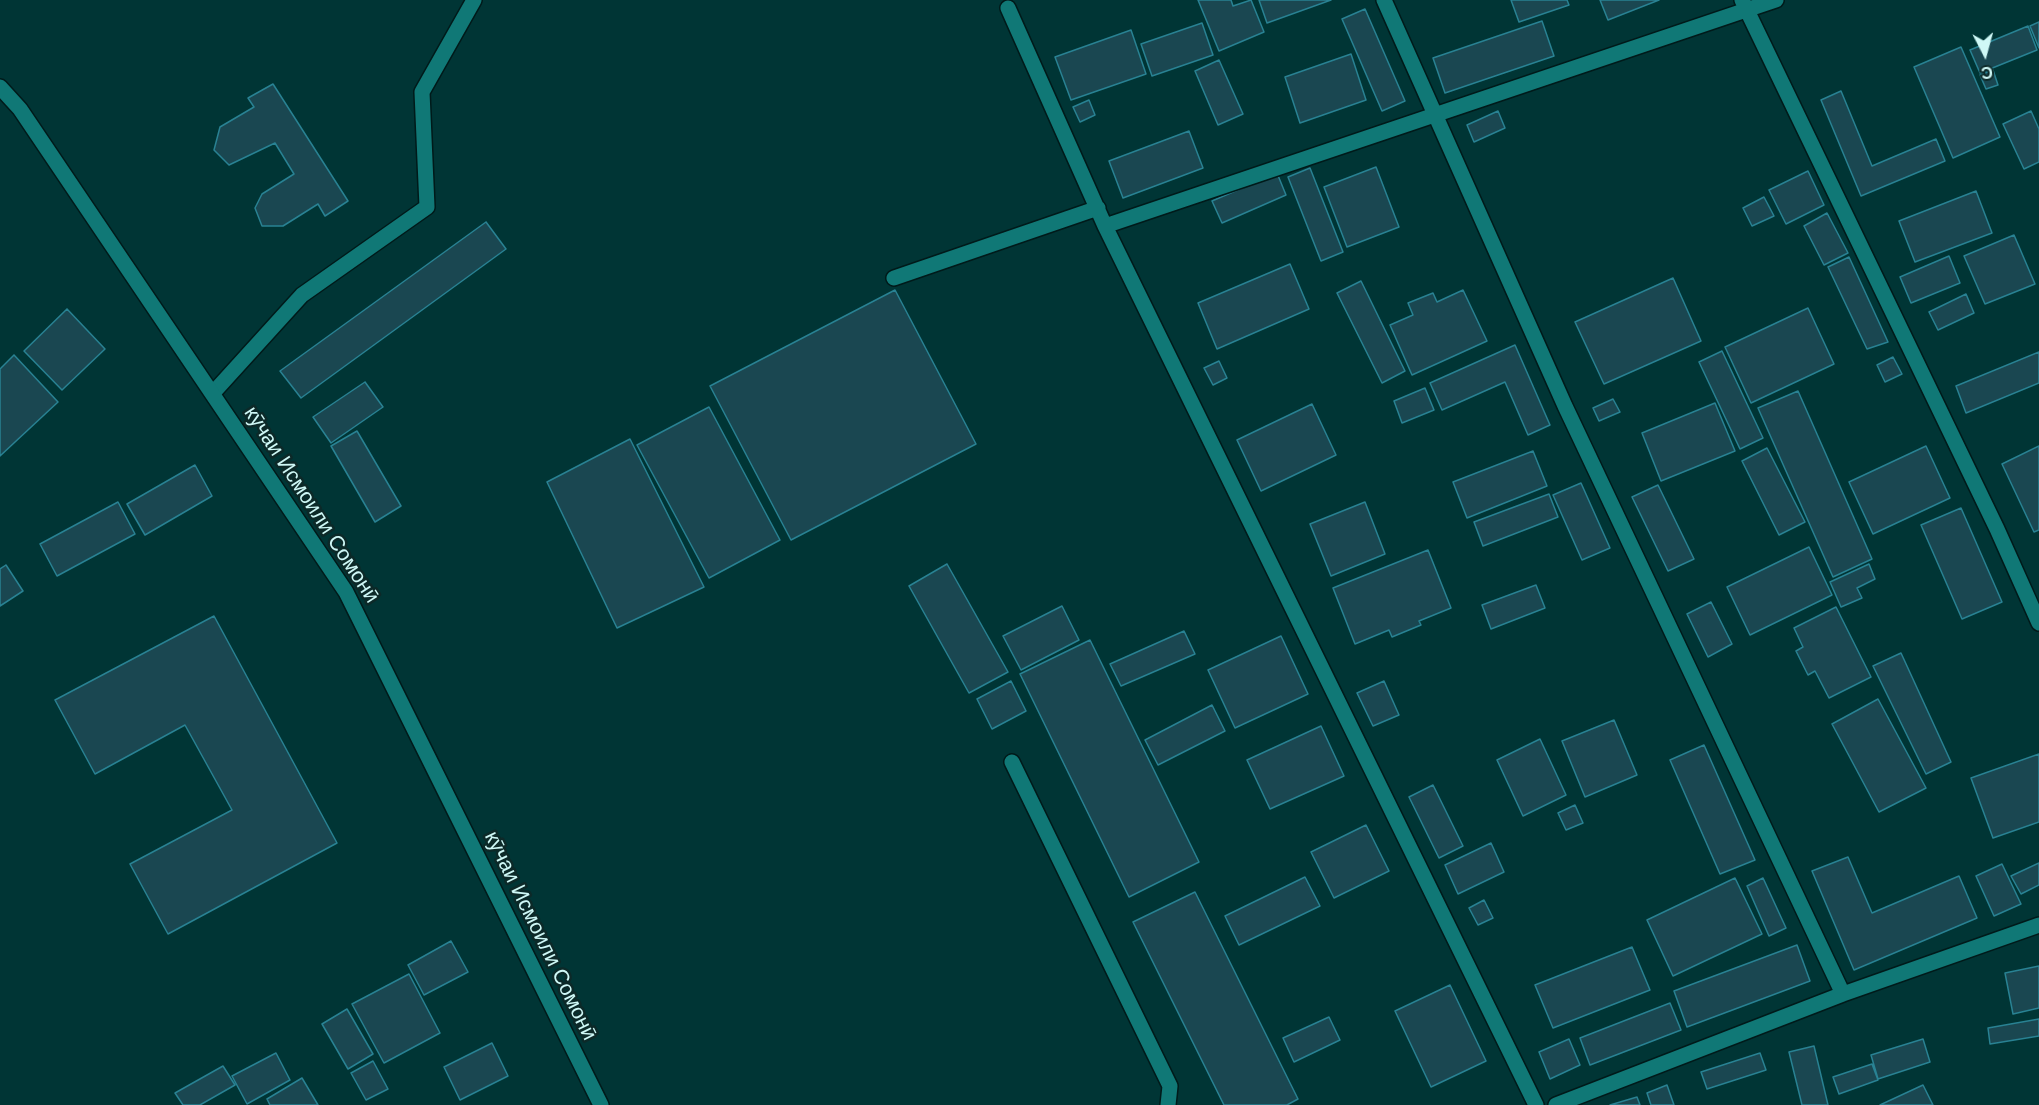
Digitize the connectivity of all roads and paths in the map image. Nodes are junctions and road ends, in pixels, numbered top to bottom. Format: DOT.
graph roads {
  1 [pos="474,0"];
  2 [pos="1384,0"];
  3 [pos="1776,0"];
  4 [pos="1744,5"];
  5 [pos="1008,8"];
  6 [pos="0,87"];
  7 [pos="1435,114"];
  8 [pos="1098,208"];
  9 [pos="1105,226"];
  10 [pos="894,278"];
  11 [pos="213,393"];
  12 [pos="2039,623"];
  13 [pos="1012,762"];
  14 [pos="2039,925"];
  15 [pos="1843,994"];
  16 [pos="601,1105"];
  17 [pos="1168,1105"];
  18 [pos="1536,1105"];
  19 [pos="1556,1105"];
  1 -- 11 [label="street"];
  2 -- 7 [label="street"];
  3 -- 4 [label="street"];
  4 -- 7 [label="street"];
  4 -- 12 [label="street"];
  5 -- 8 [label="street"];
  6 -- 11 [label="street, кӯчаи Исмоили Сомонӣ"];
  7 -- 9 [label="street"];
  7 -- 15 [label="street"];
  8 -- 9 [label="street"];
  8 -- 10 [label="street"];
  9 -- 18 [label="street"];
  11 -- 16 [label="street, кӯчаи Исмоили Сомонӣ"];
  13 -- 17 [label="street"];
  14 -- 15 [label="street"];
  15 -- 19 [label="street"];
}
